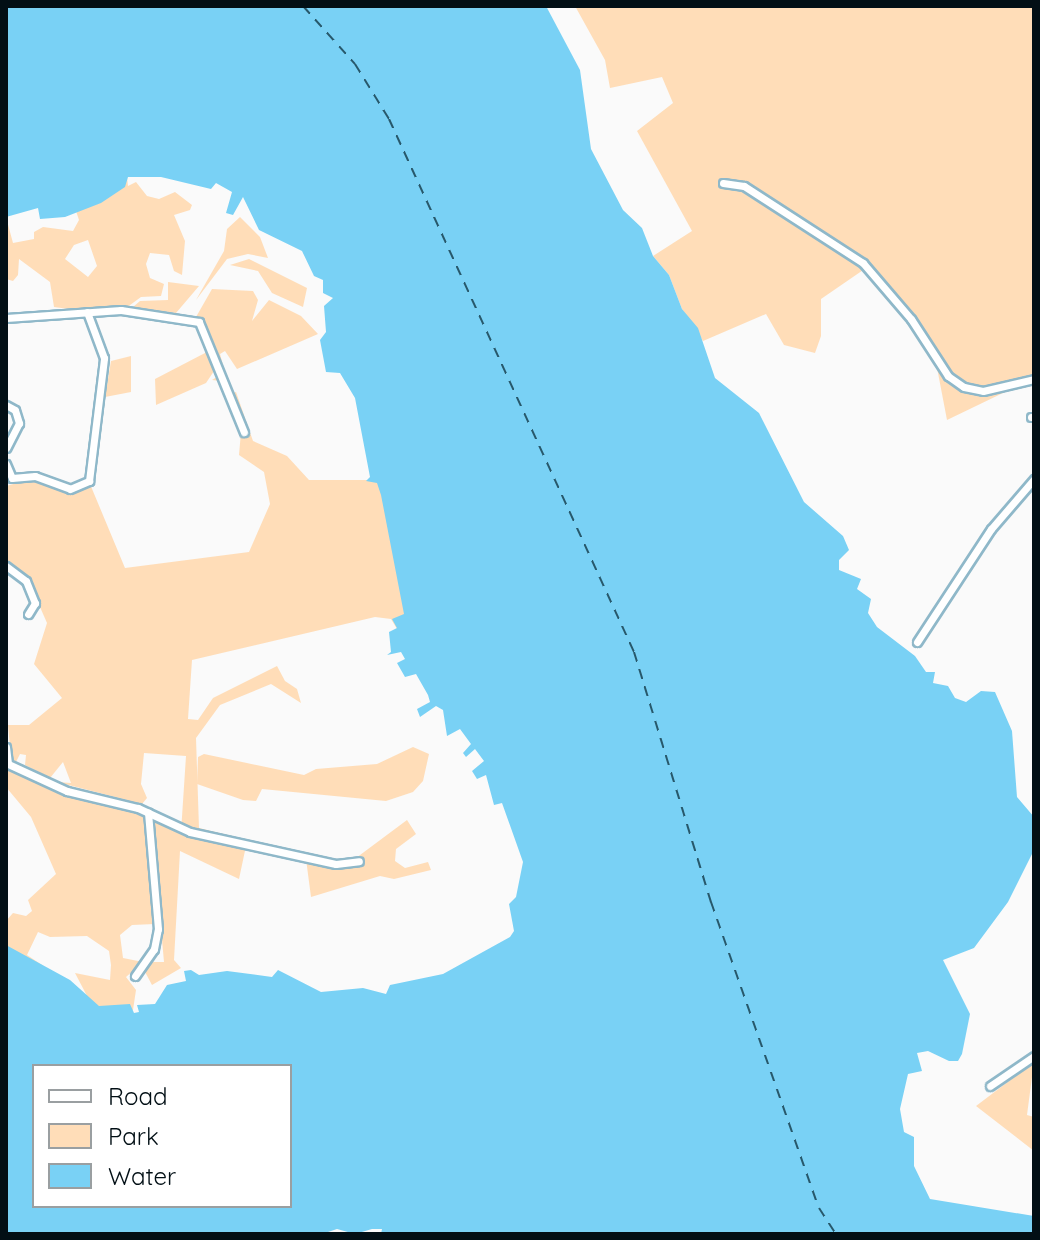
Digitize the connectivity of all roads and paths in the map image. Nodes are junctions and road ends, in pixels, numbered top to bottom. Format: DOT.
graph roads {
  1 [pos="723,183"];
  2 [pos="87,312"];
  3 [pos="6,318"];
  4 [pos="1034,379"];
  5 [pos="6,405"];
  6 [pos="244,432"];
  7 [pos="7,443"];
  8 [pos="6,464"];
  9 [pos="1034,479"];
  10 [pos="6,566"];
  11 [pos="28,614"];
  12 [pos="917,642"];
  13 [pos="6,747"];
  14 [pos="7,763"];
  15 [pos="148,812"];
  16 [pos="359,861"];
  17 [pos="135,976"];
  18 [pos="1034,1056"];
  19 [pos="990,1086"];
  1 -- 4 [label="street"];
  2 -- 3 [label="street"];
  2 -- 6 [label="street"];
  2 -- 8 [label="street"];
  5 -- 7 [label="street"];
  9 -- 12 [label="street"];
  10 -- 11 [label="street"];
  13 -- 14 [label="street"];
  14 -- 15 [label="street"];
  15 -- 16 [label="street"];
  15 -- 17 [label="street"];
  18 -- 19 [label="street"];
}
